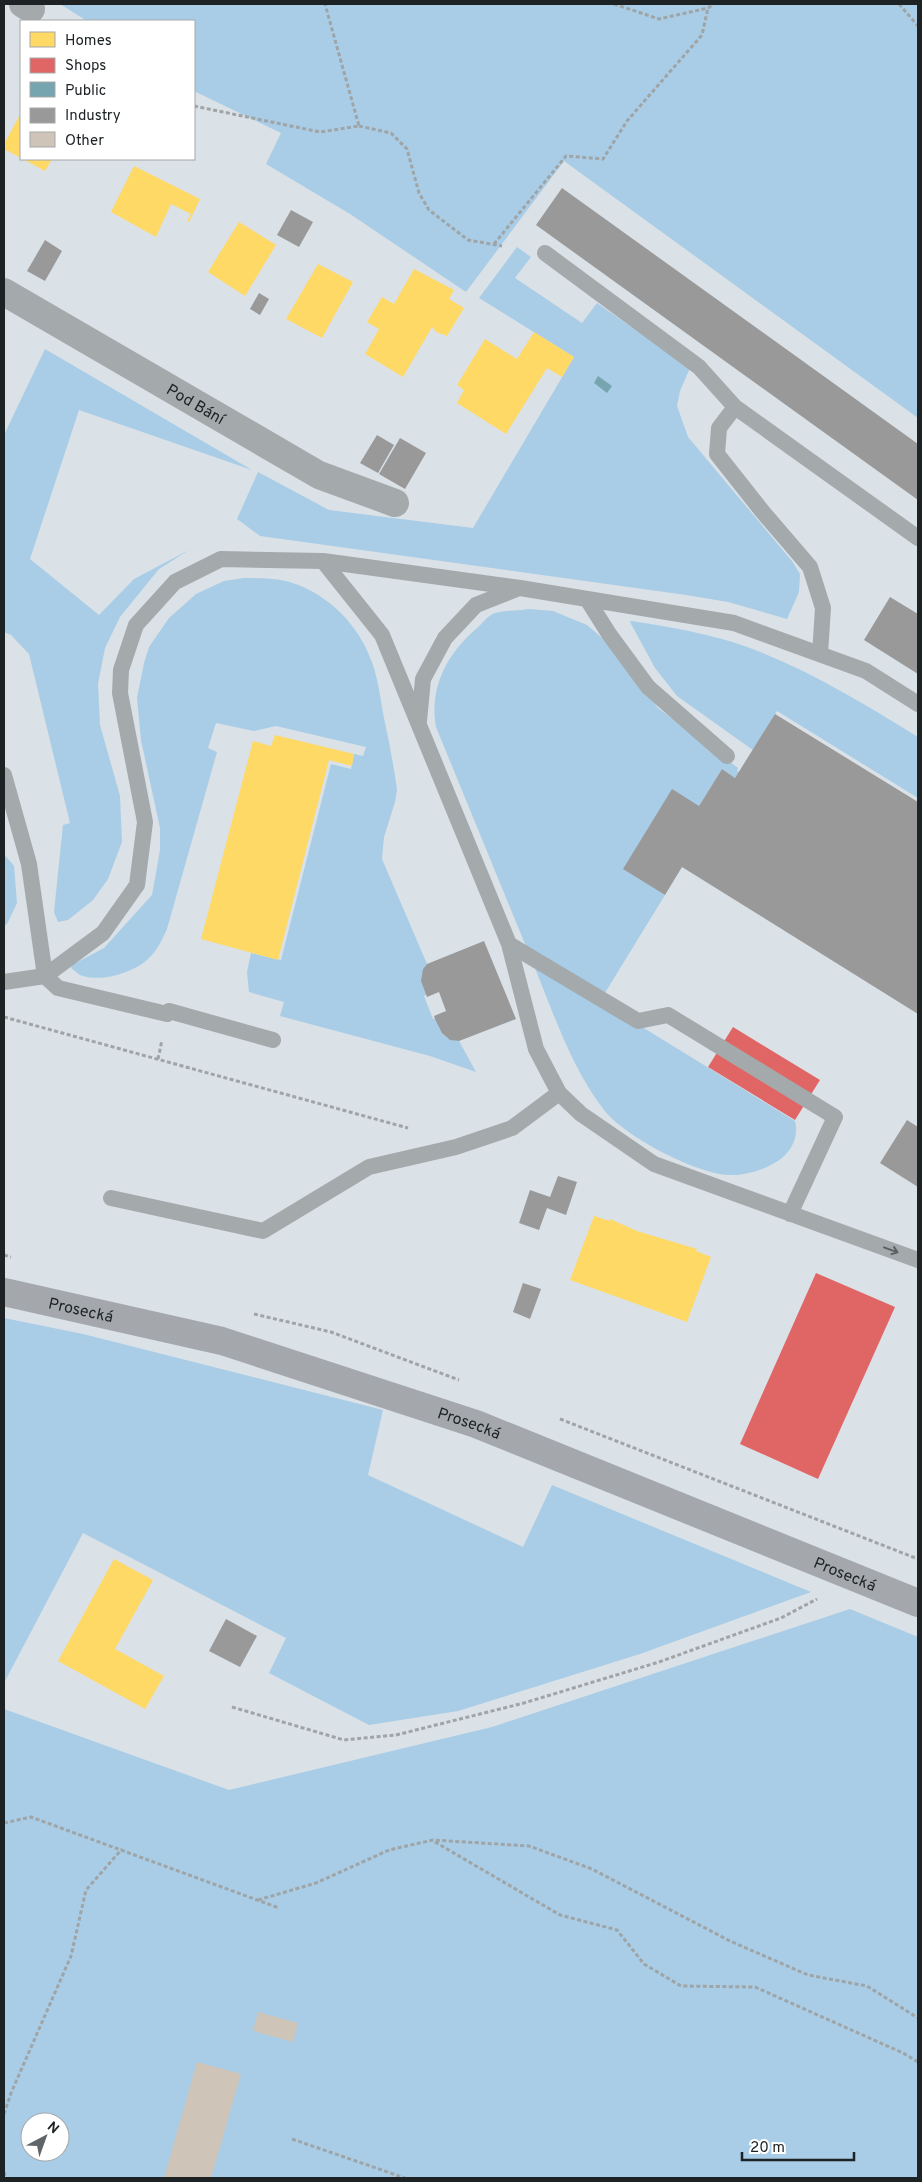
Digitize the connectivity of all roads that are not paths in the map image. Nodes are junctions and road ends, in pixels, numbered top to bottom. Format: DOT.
graph roads {
  1 [pos="545,253"];
  2 [pos="4,292"];
  3 [pos="735,407"];
  4 [pos="395,503"];
  5 [pos="918,538"];
  6 [pos="322,561"];
  7 [pos="520,588"];
  8 [pos="588,599"];
  9 [pos="820,654"];
  10 [pos="918,704"];
  11 [pos="418,723"];
  12 [pos="728,756"];
  13 [pos="4,775"];
  14 [pos="509,944"];
  15 [pos="45,976"];
  16 [pos="4,982"];
  17 [pos="273,1040"];
  18 [pos="559,1093"];
  19 [pos="111,1198"];
  20 [pos="790,1214"];
  21 [pos="918,1260"];
  22 [pos="4,1292"];
  23 [pos="918,1603"];
  1 -- 3 [label="lane"];
  2 -- 4 [label="street, Pod Bání"];
  3 -- 5 [label="lane"];
  3 -- 9 [label="lane"];
  6 -- 7 [label="lane"];
  6 -- 11 [label="lane"];
  6 -- 15 [label="lane"];
  7 -- 8 [label="lane"];
  7 -- 11 [label="lane"];
  8 -- 9 [label="lane"];
  8 -- 12 [label="lane"];
  9 -- 10 [label="lane"];
  11 -- 14 [label="lane"];
  13 -- 15 [label="lane"];
  14 -- 18 [label="lane"];
  14 -- 20 [label="lane"];
  15 -- 16 [label="lane"];
  15 -- 17 [label="lane"];
  18 -- 19 [label="lane"];
  18 -- 20 [label="lane"];
  20 -- 21 [label="lane, one-way"];
  22 -- 23 [label="main road, Prosecká"];
}
